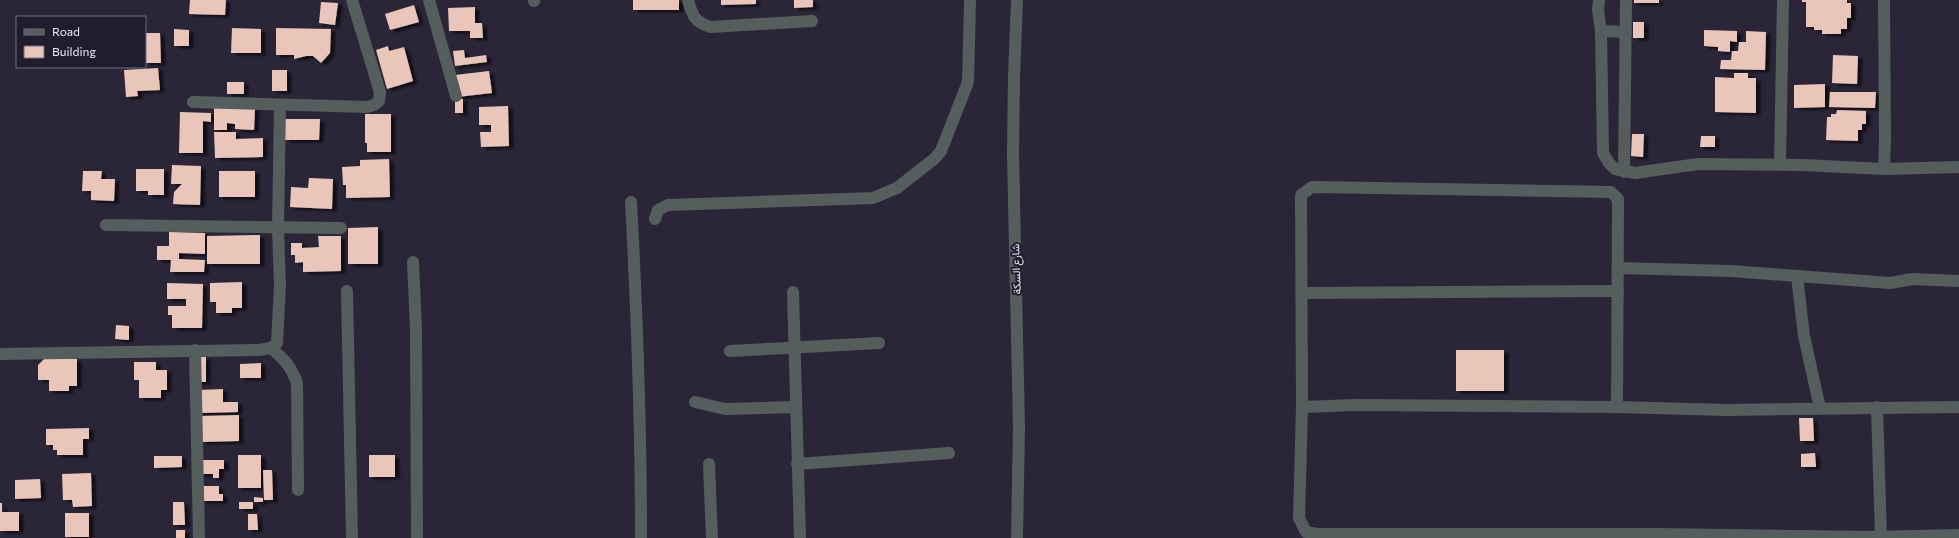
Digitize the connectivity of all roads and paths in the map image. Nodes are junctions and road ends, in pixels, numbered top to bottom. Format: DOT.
graph roads {
  1 [pos="352,0"];
  2 [pos="429,0"];
  3 [pos="688,0"];
  4 [pos="970,0"];
  5 [pos="1017,0"];
  6 [pos="1599,0"];
  7 [pos="1626,0"];
  8 [pos="1783,0"];
  9 [pos="1884,0"];
  10 [pos="812,21"];
  11 [pos="1601,31"];
  12 [pos="1626,32"];
  13 [pos="456,96"];
  14 [pos="193,102"];
  15 [pos="280,105"];
  16 [pos="1780,164"];
  17 [pos="1959,167"];
  18 [pos="1884,169"];
  19 [pos="1624,172"];
  20 [pos="631,202"];
  21 [pos="655,219"];
  22 [pos="106,225"];
  23 [pos="278,228"];
  24 [pos="341,228"];
  25 [pos="413,262"];
  26 [pos="1618,268"];
  27 [pos="1797,276"];
  28 [pos="1959,281"];
  29 [pos="347,291"];
  30 [pos="1618,291"];
  31 [pos="793,292"];
  32 [pos="1302,293"];
  33 [pos="879,344"];
  34 [pos="271,348"];
  35 [pos="794,348"];
  36 [pos="195,350"];
  37 [pos="730,351"];
  38 [pos="0,354"];
  39 [pos="696,402"];
  40 [pos="796,407"];
  41 [pos="1302,407"];
  42 [pos="1617,407"];
  43 [pos="1877,407"];
  44 [pos="1959,407"];
  45 [pos="1820,408"];
  46 [pos="949,453"];
  47 [pos="709,464"];
  48 [pos="797,464"];
  49 [pos="298,490"];
  50 [pos="1959,535"];
  51 [pos="1881,537"];
  52 [pos="199,538"];
  53 [pos="352,538"];
  54 [pos="417,538"];
  55 [pos="640,538"];
  56 [pos="712,538"];
  57 [pos="800,538"];
  58 [pos="1017,538"];
  1 -- 15 [label="street"];
  2 -- 13 [label="street"];
  3 -- 10 [label="street"];
  4 -- 21 [label="street"];
  5 -- 58 [label="street, شارع السكة"];
  6 -- 11 [label="street"];
  7 -- 12 [label="street"];
  8 -- 16 [label="street"];
  9 -- 18 [label="street"];
  11 -- 12 [label="street"];
  11 -- 19 [label="street"];
  12 -- 19 [label="street"];
  14 -- 15 [label="street"];
  15 -- 23 [label="street"];
  16 -- 18 [label="street"];
  16 -- 19 [label="street"];
  17 -- 18 [label="street"];
  20 -- 55 [label="street"];
  22 -- 23 [label="street"];
  23 -- 24 [label="street"];
  23 -- 34 [label="street"];
  25 -- 54 [label="street"];
  26 -- 27 [label="street"];
  26 -- 30 [label="street"];
  26 -- 32 [label="street"];
  27 -- 28 [label="street"];
  27 -- 45 [label="street"];
  29 -- 53 [label="street"];
  30 -- 32 [label="street"];
  30 -- 42 [label="street"];
  31 -- 35 [label="street"];
  32 -- 41 [label="street"];
  33 -- 35 [label="street"];
  34 -- 36 [label="street"];
  34 -- 49 [label="street"];
  35 -- 37 [label="street"];
  35 -- 40 [label="street"];
  36 -- 38 [label="street"];
  36 -- 52 [label="street"];
  39 -- 40 [label="street"];
  40 -- 48 [label="street"];
  41 -- 42 [label="street"];
  41 -- 51 [label="street"];
  42 -- 45 [label="street"];
  43 -- 44 [label="street"];
  43 -- 45 [label="street"];
  43 -- 51 [label="street"];
  46 -- 48 [label="street"];
  47 -- 56 [label="street"];
  48 -- 57 [label="street"];
  50 -- 51 [label="street"];
}
